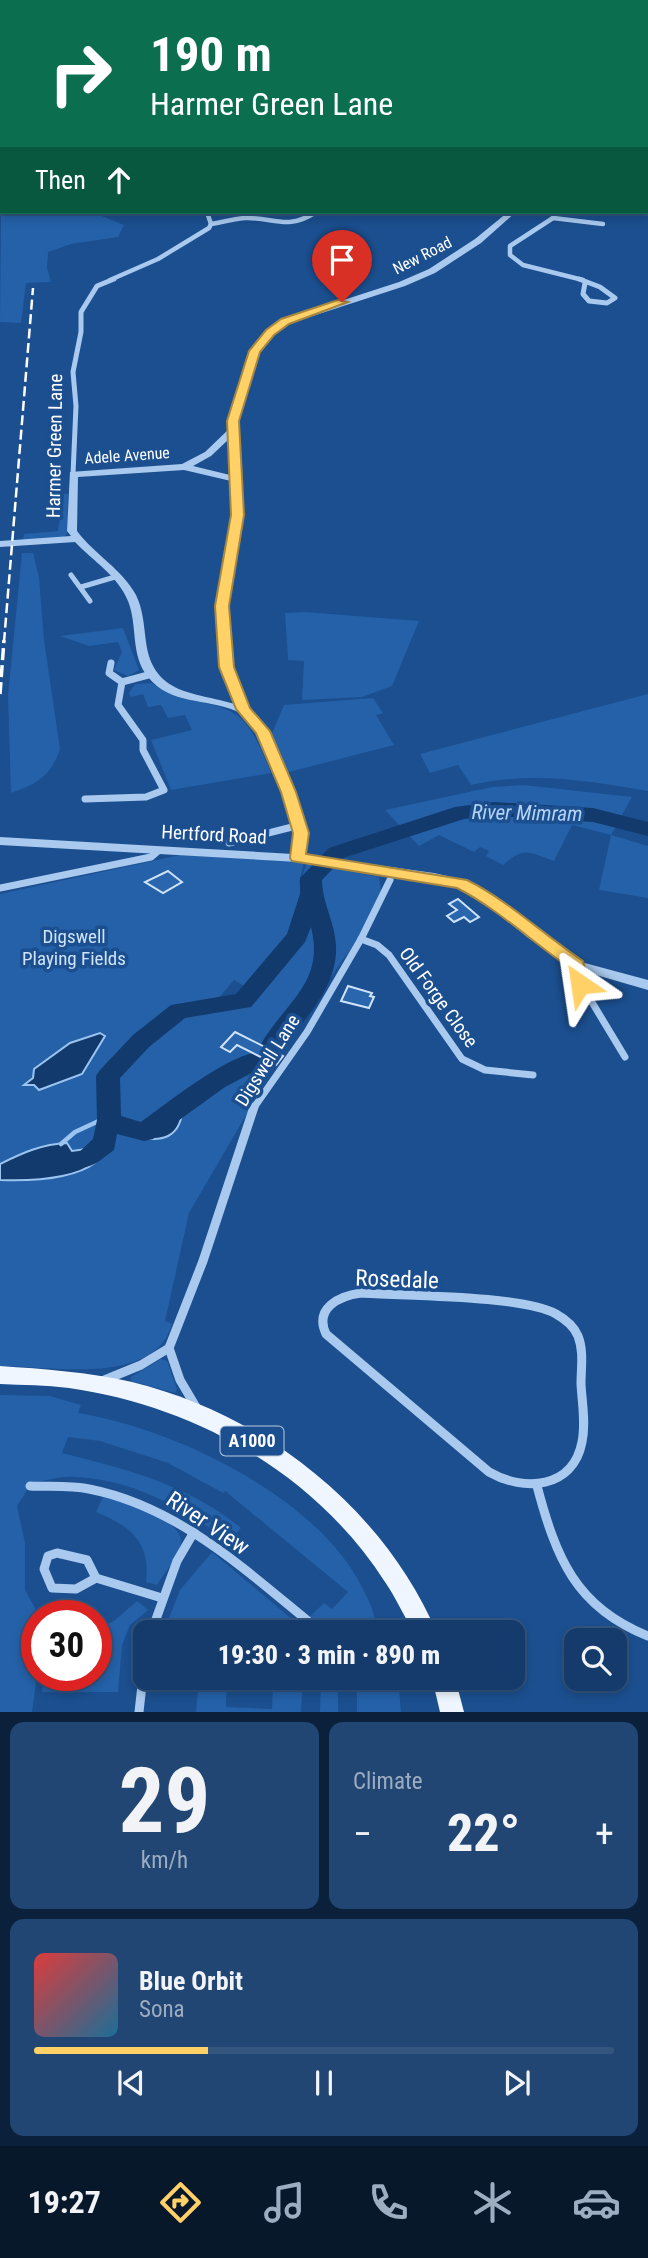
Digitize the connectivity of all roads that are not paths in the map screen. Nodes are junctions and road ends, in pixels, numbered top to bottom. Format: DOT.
graph roads {
  1 [pos="208,214"];
  2 [pos="313,214"];
  3 [pos="510,214"];
  4 [pos="555,214"];
  5 [pos="552,218"];
  6 [pos="211,224"];
  7 [pos="603,224"];
  8 [pos="585,283"];
  9 [pos="233,430"];
  10 [pos="184,467"];
  11 [pos="73,474"];
  12 [pos="236,479"];
  13 [pos="77,539"];
  14 [pos="0,544"];
  15 [pos="71,575"];
  16 [pos="115,577"];
  17 [pos="81,587"];
  18 [pos="90,601"];
  19 [pos="111,663"];
  20 [pos="152,674"];
  21 [pos="122,682"];
  22 [pos="243,709"];
  23 [pos="85,799"];
  24 [pos="300,825"];
  25 [pos="0,841"];
  26 [pos="229,843"];
  27 [pos="158,851"];
  28 [pos="298,858"];
  29 [pos="390,880"];
  30 [pos="0,888"];
  31 [pos="361,939"];
  32 [pos="578,965"];
  33 [pos="648,985"];
  34 [pos="625,1057"];
  35 [pos="533,1075"];
  36 [pos="169,1348"];
  37 [pos="0,1375"];
  38 [pos="98,1382"];
  39 [pos="200,1414"];
  40 [pos="30,1486"];
  41 [pos="537,1486"];
  42 [pos="194,1532"];
  43 [pos="96,1578"];
  44 [pos="162,1598"];
  45 [pos="155,1620"];
  46 [pos="307,1620"];
  47 [pos="419,1620"];
  48 [pos="648,1636"];
  49 [pos="141,1690"];
  50 [pos="446,1690"];
  51 [pos="139,1712"];
  52 [pos="452,1712"];
  1 -- 6 [label="street"];
  2 -- 6 [label="street"];
  3 -- 9 [label="street, New Road"];
  4 -- 5 [label="street"];
  5 -- 7 [label="street"];
  5 -- 8 [label="street"];
  6 -- 11 [label="street, Harmer Green Lane"];
  8 -- 8 [label="street"];
  9 -- 10 [label="street, Adele Avenue"];
  9 -- 12 [label="street, New Road"];
  10 -- 11 [label="street, Adele Avenue"];
  10 -- 12 [label="street, Adele Avenue"];
  11 -- 13 [label="street, Harmer Green Lane"];
  12 -- 22 [label="street, New Road"];
  13 -- 14 [label="street"];
  13 -- 16 [label="street, Harmer Green Lane"];
  15 -- 17 [label="street"];
  16 -- 17 [label="street"];
  16 -- 20 [label="street, Harmer Green Lane"];
  17 -- 18 [label="street"];
  19 -- 21 [label="street"];
  20 -- 21 [label="street"];
  20 -- 22 [label="street"];
  21 -- 23 [label="street"];
  22 -- 24 [label="street"];
  24 -- 26 [label="street, Hertford Road"];
  24 -- 28 [label="street"];
  25 -- 27 [label="street, Hertford Road"];
  27 -- 28 [label="street, Hertford Road"];
  27 -- 30 [label="street"];
  28 -- 32 [label="street, Hertford Road"];
  29 -- 31 [label="street, Digswell Lane"];
  31 -- 35 [label="street, Old Forge Close"];
  31 -- 36 [label="street, Digswell Lane"];
  32 -- 33 [label="street, Hertford Road"];
  32 -- 34 [label="street"];
  36 -- 38 [label="street"];
  36 -- 39 [label="street"];
  37 -- 38 [label="main road, A1000"];
  38 -- 39 [label="main road, A1000"];
  39 -- 47 [label="main road, A1000"];
  40 -- 42 [label="street, River View"];
  41 -- 41 [label="street, Rosedale"];
  41 -- 48 [label="street"];
  42 -- 44 [label="street"];
  42 -- 46 [label="street, River View"];
  43 -- 43 [label="street"];
  43 -- 44 [label="street"];
  44 -- 45 [label="street"];
  49 -- 51 [label="street"];
  50 -- 52 [label="main road"];
}
